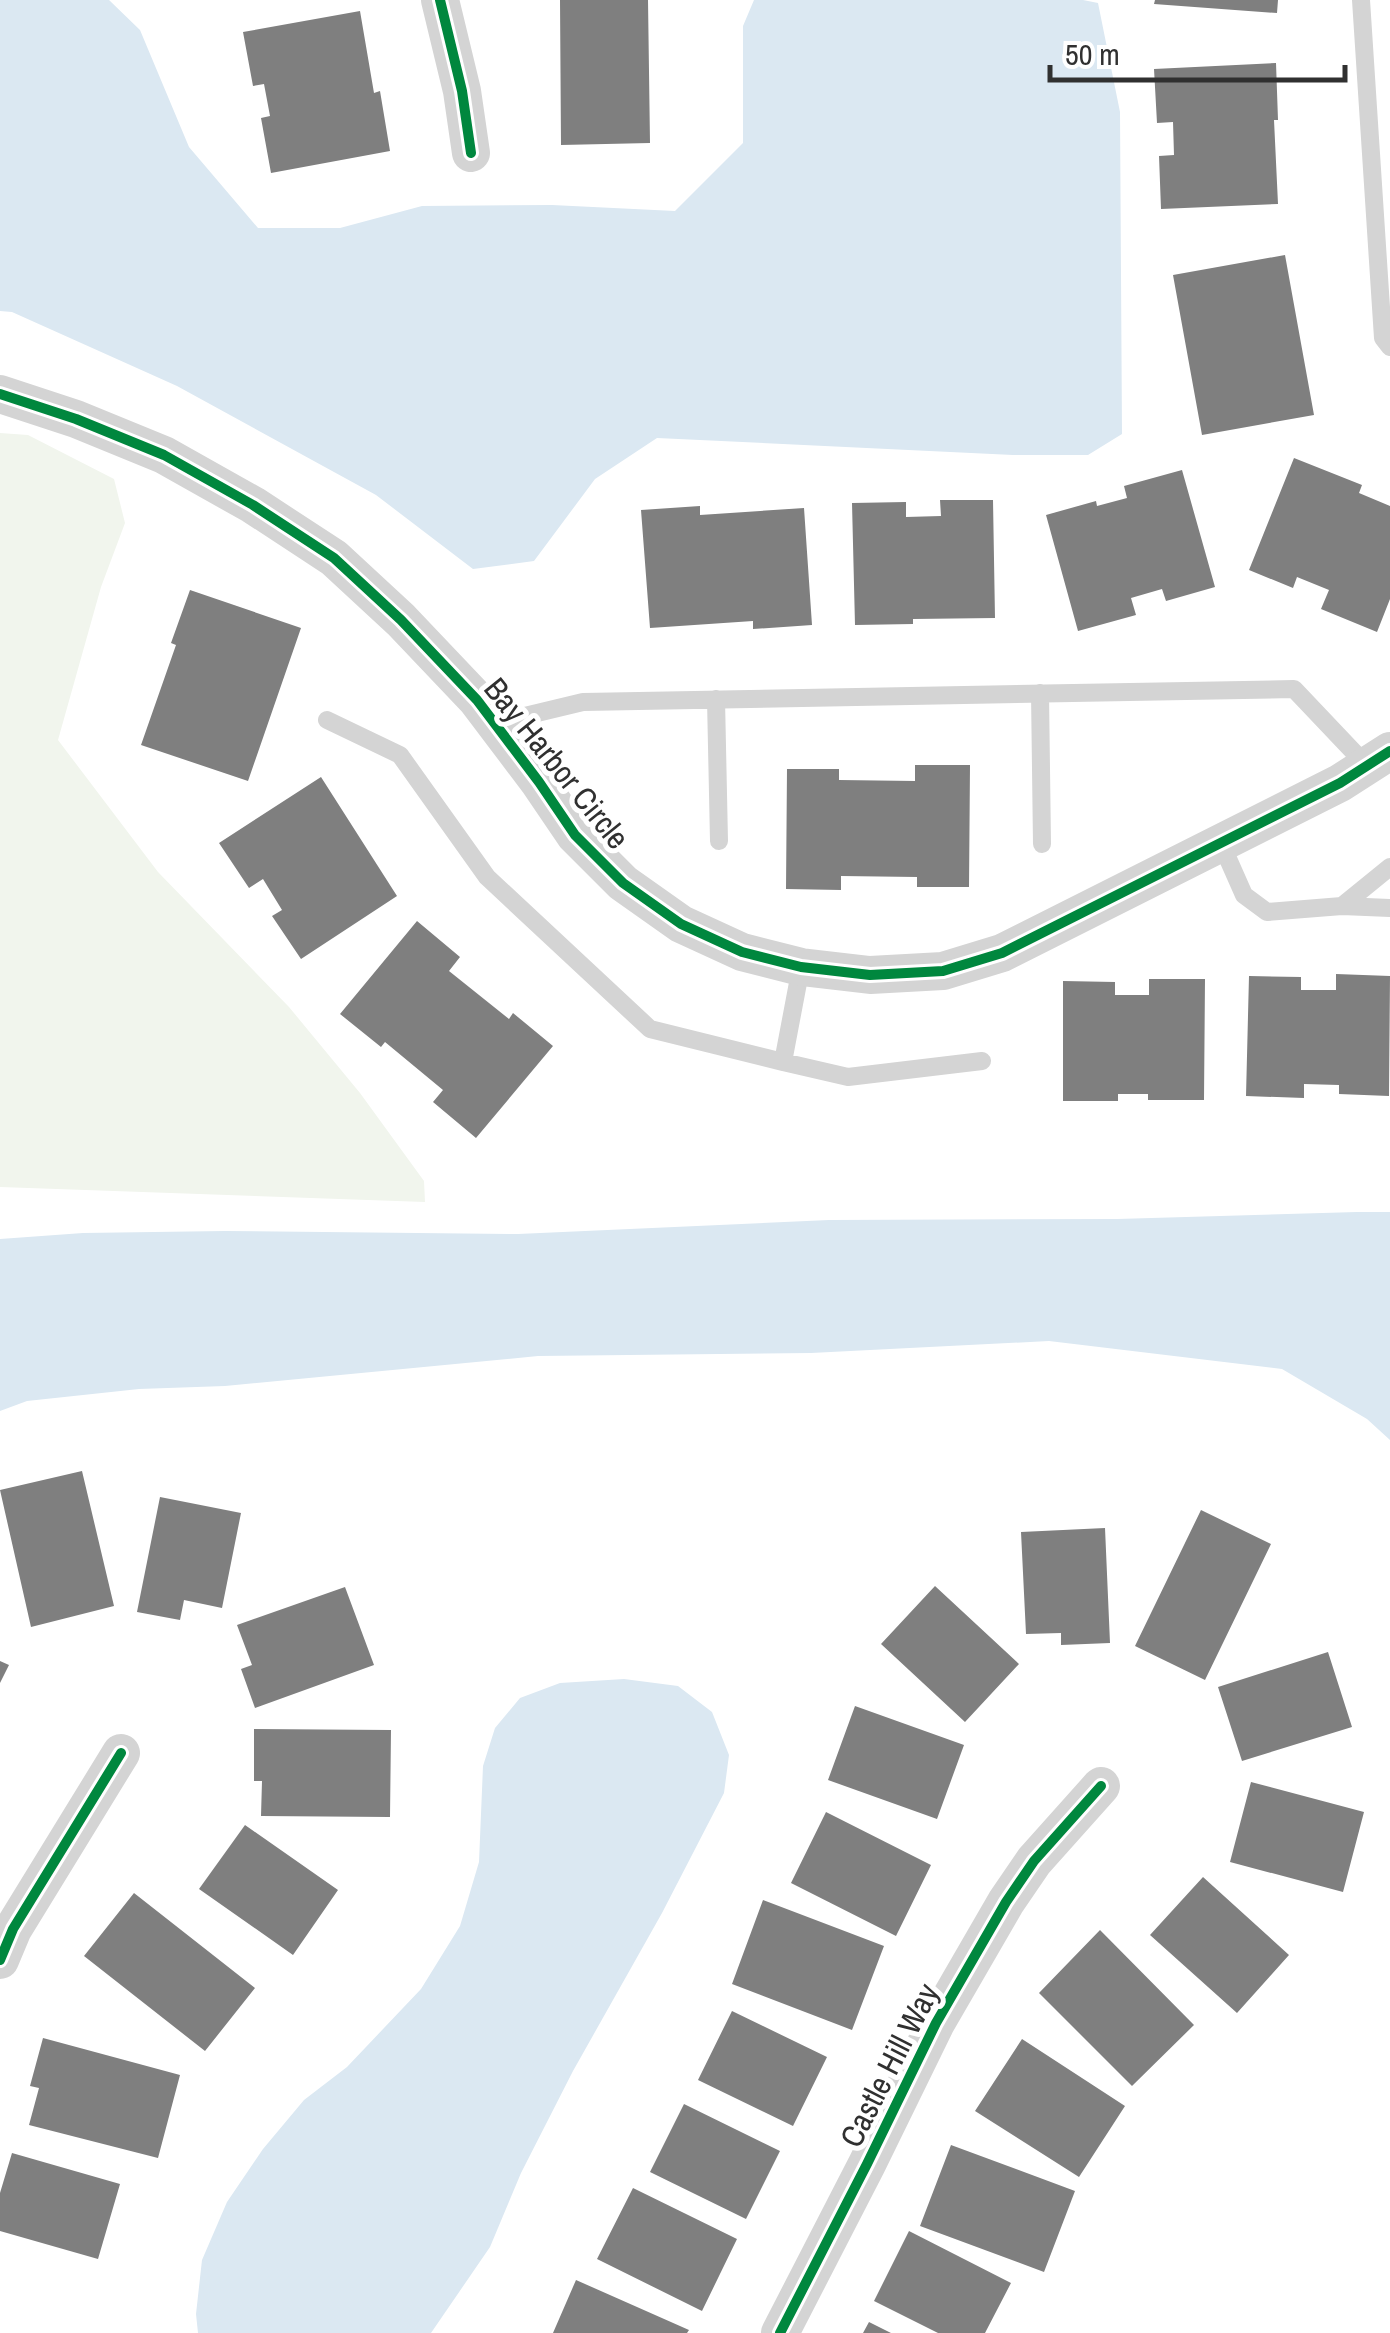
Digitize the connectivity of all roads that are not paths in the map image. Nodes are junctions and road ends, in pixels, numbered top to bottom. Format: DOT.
graph roads {
  1 [pos="440,0"];
  2 [pos="1361,0"];
  3 [pos="471,153"];
  4 [pos="1390,347"];
  5 [pos="0,394"];
  6 [pos="1040,693"];
  7 [pos="716,699"];
  8 [pos="327,720"];
  9 [pos="495,724"];
  10 [pos="1378,758"];
  11 [pos="718,841"];
  12 [pos="1221,843"];
  13 [pos="1042,844"];
  14 [pos="1390,867"];
  15 [pos="1342,906"];
  16 [pos="1390,908"];
  17 [pos="801,966"];
  18 [pos="982,1061"];
  19 [pos="784,1062"];
  20 [pos="121,1753"];
  21 [pos="1101,1786"];
  22 [pos="0,1960"];
  23 [pos="780,2333"];
  1 -- 3 [label="street"];
  2 -- 4 [label="lane"];
  5 -- 9 [label="street, Bay Harbor Circle"];
  6 -- 7 [label="lane"];
  6 -- 10 [label="lane"];
  6 -- 13 [label="lane"];
  7 -- 9 [label="lane"];
  7 -- 11 [label="lane"];
  8 -- 19 [label="lane"];
  9 -- 17 [label="street, Bay Harbor Circle"];
  10 -- 12 [label="street, Bay Harbor Circle"];
  12 -- 15 [label="lane"];
  12 -- 17 [label="street, Bay Harbor Circle"];
  14 -- 15 [label="lane"];
  15 -- 16 [label="lane"];
  17 -- 19 [label="lane"];
  18 -- 19 [label="lane"];
  20 -- 22 [label="street"];
  21 -- 23 [label="street, Castle Hill Way"];
}
